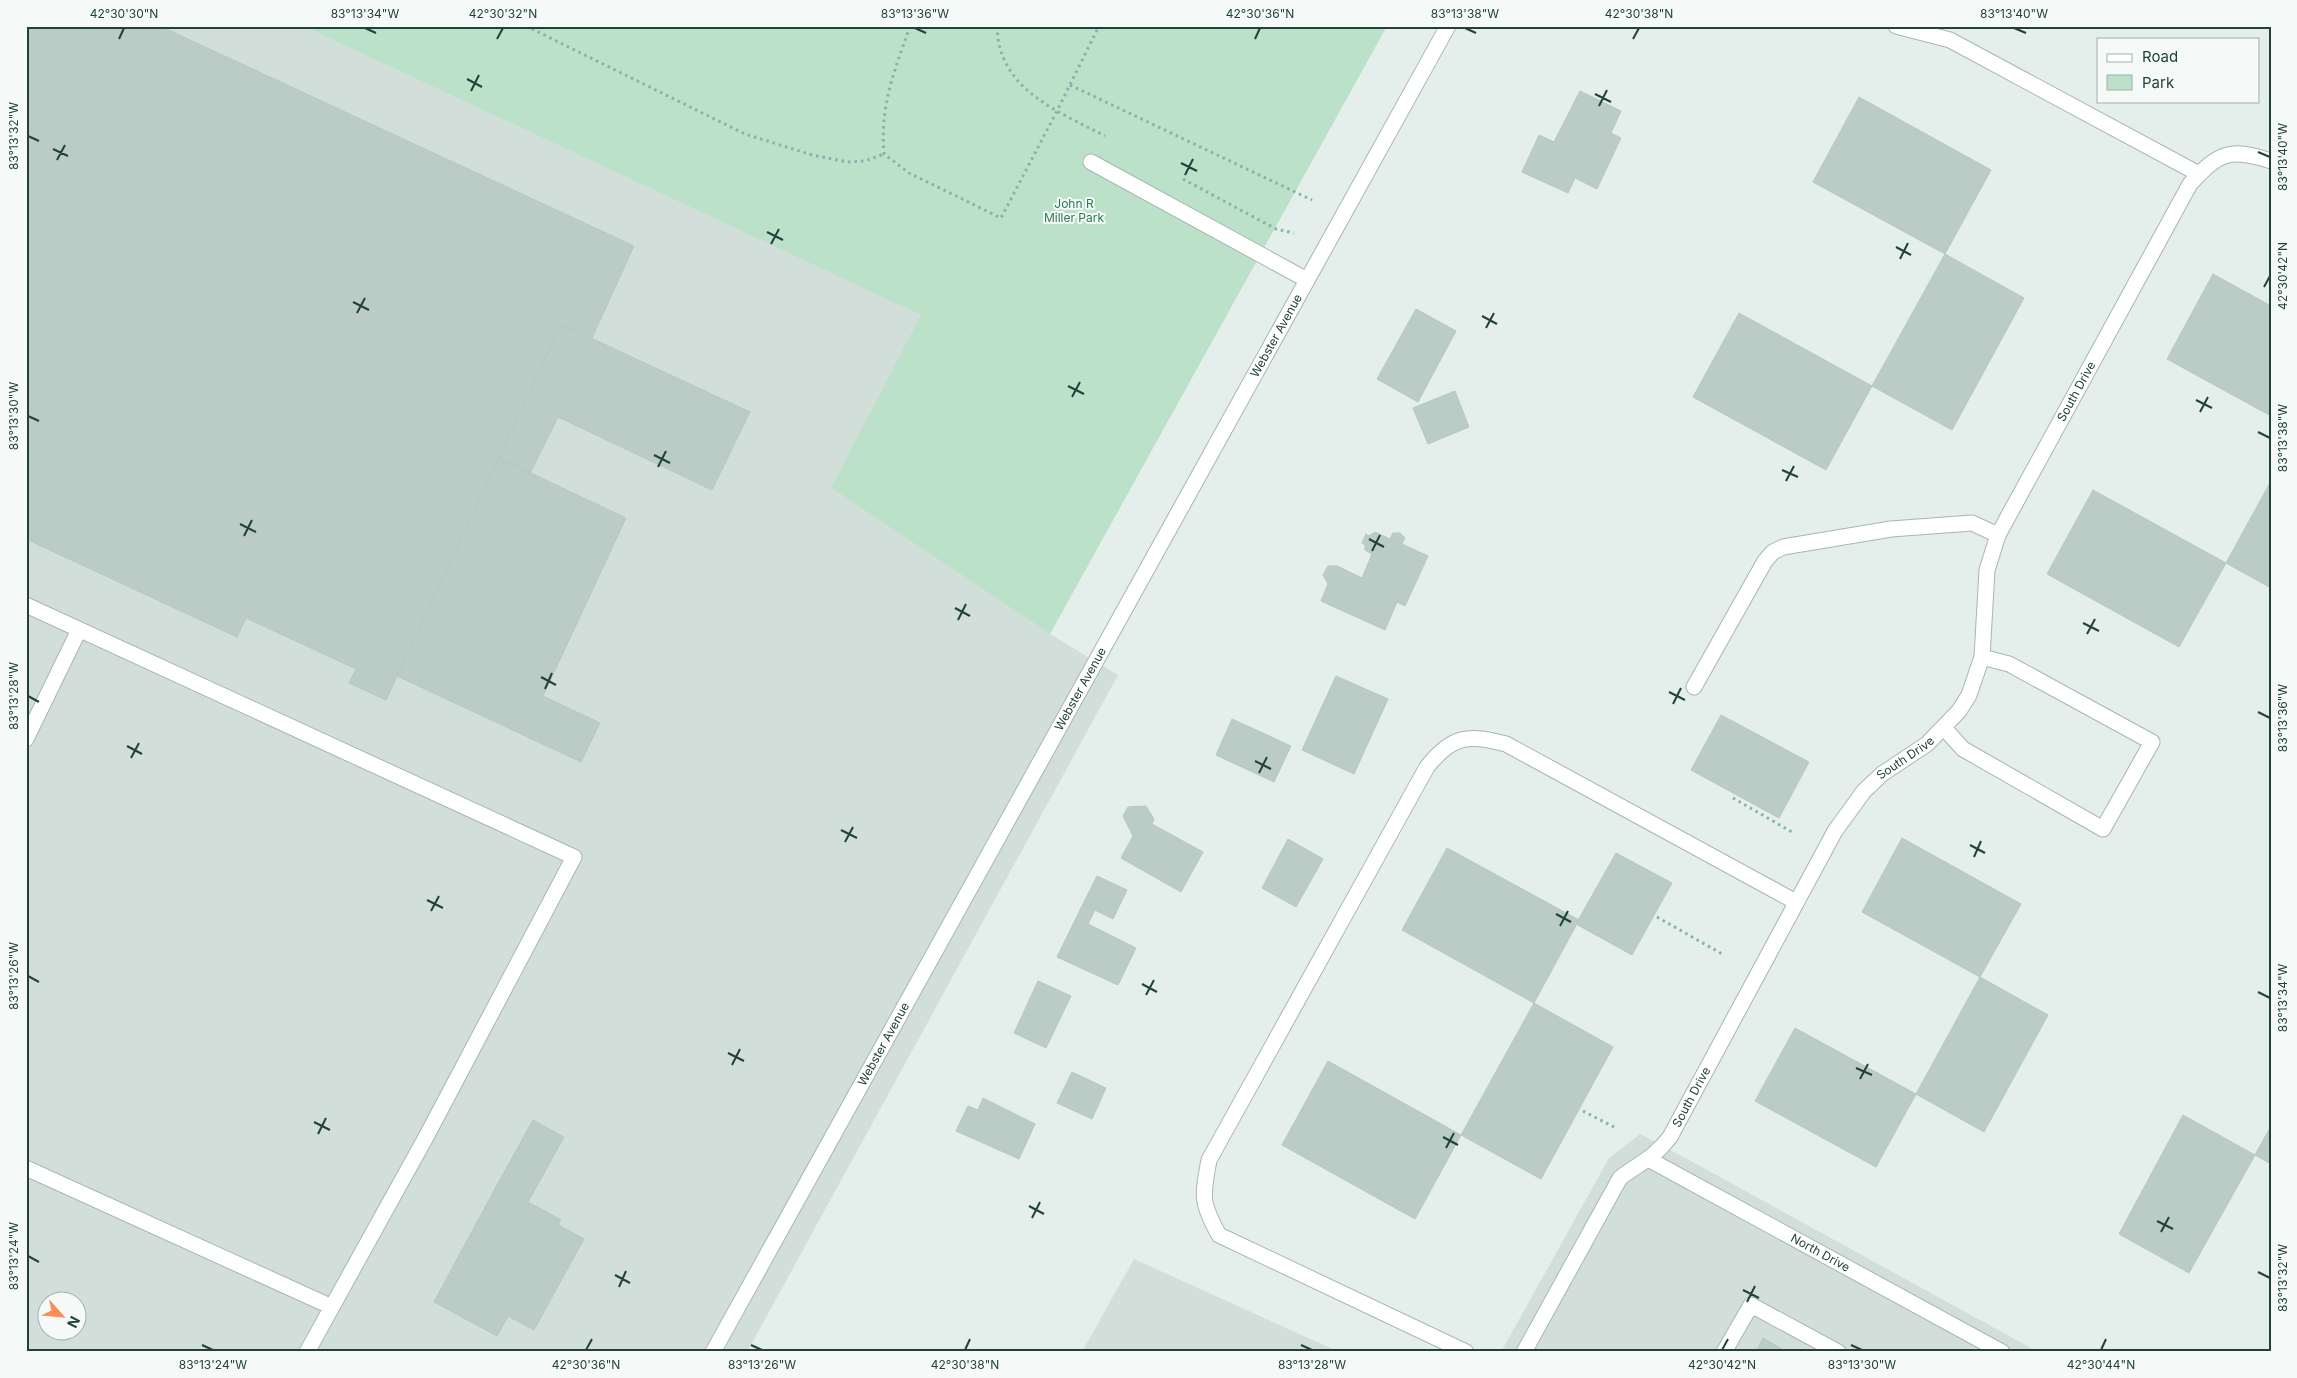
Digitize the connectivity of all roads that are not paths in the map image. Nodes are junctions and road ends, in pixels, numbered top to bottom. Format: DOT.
graph roads {
  1 [pos="1448,26"];
  2 [pos="1896,26"];
  3 [pos="2271,160"];
  4 [pos="1091,162"];
  5 [pos="2199,174"];
  6 [pos="1307,280"];
  7 [pos="1998,535"];
  8 [pos="26,605"];
  9 [pos="79,630"];
  10 [pos="1982,657"];
  11 [pos="1694,687"];
  12 [pos="1944,728"];
  13 [pos="26,739"];
  14 [pos="1796,902"];
  15 [pos="1650,1160"];
  16 [pos="26,1168"];
  17 [pos="332,1307"];
  18 [pos="1994,1350"];
  19 [pos="308,1352"];
  20 [pos="713,1352"];
  21 [pos="1466,1352"];
  22 [pos="1524,1352"];
  23 [pos="1724,1352"];
  24 [pos="1838,1352"];
  1 -- 6 [label="street, Webster Avenue"];
  2 -- 5 [label="street"];
  3 -- 5 [label="street, South Drive"];
  4 -- 6 [label="street"];
  5 -- 7 [label="street, South Drive"];
  6 -- 20 [label="street, Webster Avenue"];
  7 -- 10 [label="street, South Drive"];
  7 -- 11 [label="street"];
  8 -- 9 [label="street"];
  9 -- 13 [label="street"];
  9 -- 17 [label="street"];
  10 -- 12 [label="street, South Drive"];
  10 -- 12 [label="street"];
  12 -- 14 [label="street, South Drive"];
  14 -- 15 [label="street, South Drive"];
  14 -- 21 [label="street"];
  15 -- 18 [label="street, North Drive"];
  15 -- 22 [label="street, South Drive"];
  16 -- 17 [label="street"];
  17 -- 19 [label="street"];
  23 -- 24 [label="street"];
}
